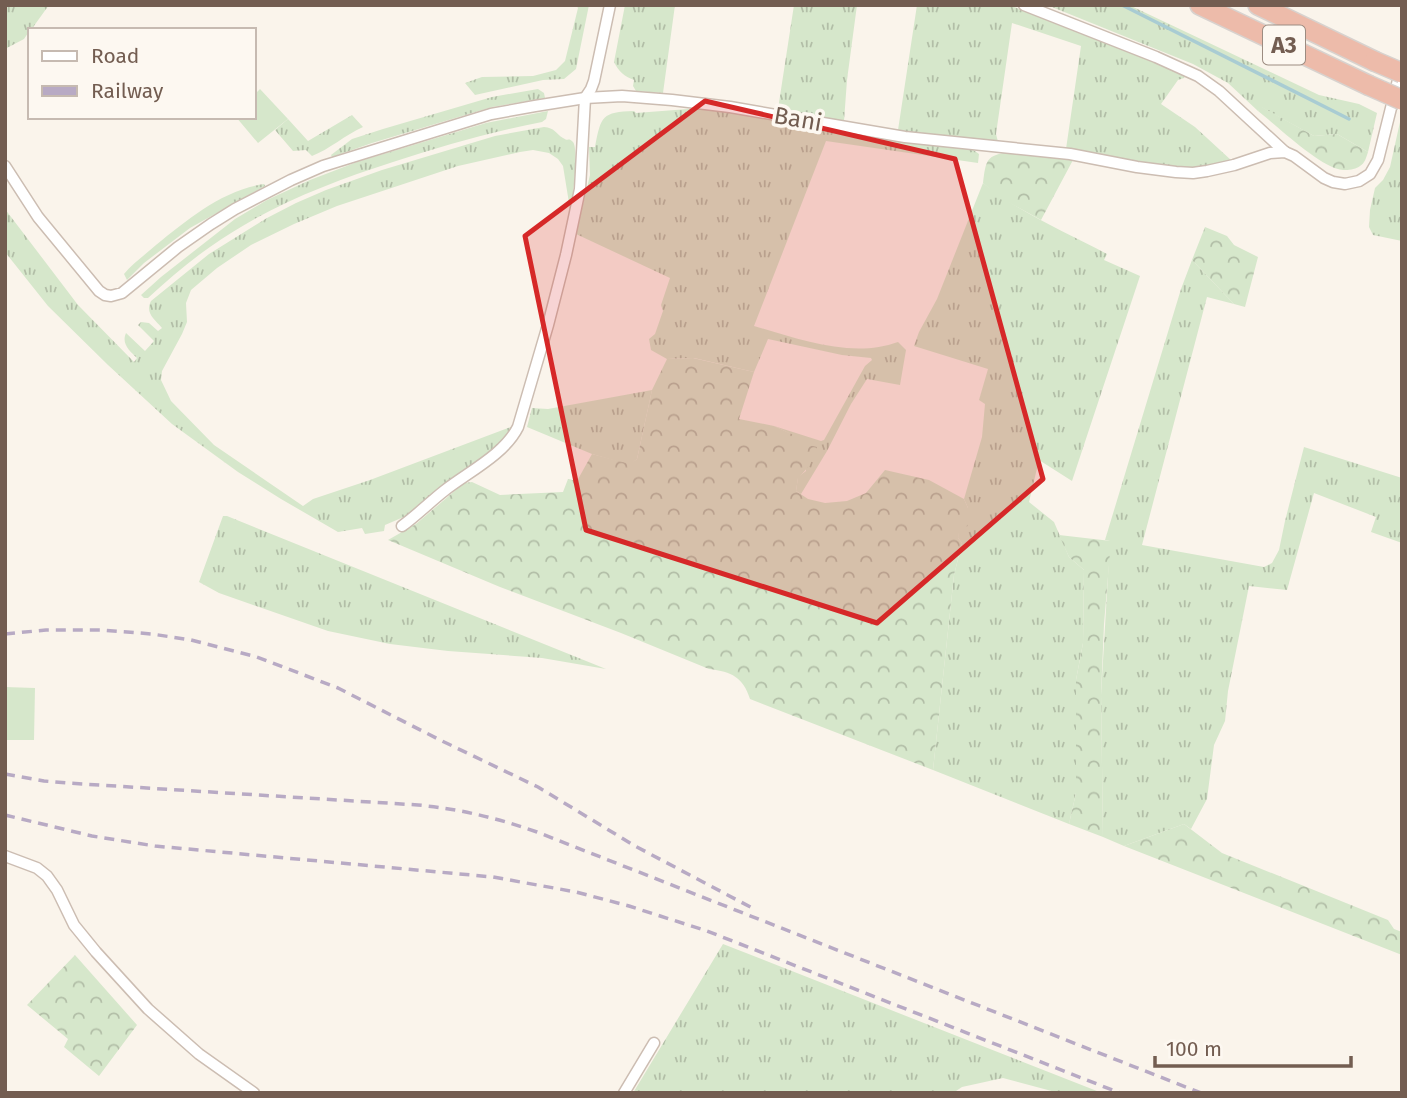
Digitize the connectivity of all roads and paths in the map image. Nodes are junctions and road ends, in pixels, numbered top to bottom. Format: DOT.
graph roads {
  1 [pos="610,5"];
  2 [pos="1024,5"];
  3 [pos="1200,5"];
  4 [pos="1258,5"];
  5 [pos="1402,64"];
  6 [pos="1402,73"];
  7 [pos="585,98"];
  8 [pos="1402,100"];
  9 [pos="1285,152"];
  10 [pos="5,166"];
  11 [pos="402,526"];
  12 [pos="5,856"];
  13 [pos="654,1043"];
  14 [pos="254,1093"];
  15 [pos="624,1093"];
  1 -- 7 [label="street"];
  2 -- 9 [label="street"];
  3 -- 8 [label="highway, A3, bridge"];
  4 -- 6 [label="highway, A3, bridge"];
  5 -- 9 [label="street"];
  7 -- 9 [label="street, Bani"];
  7 -- 10 [label="street, Bani"];
  7 -- 11 [label="street"];
  12 -- 14 [label="street"];
  13 -- 15 [label="street"];
}
